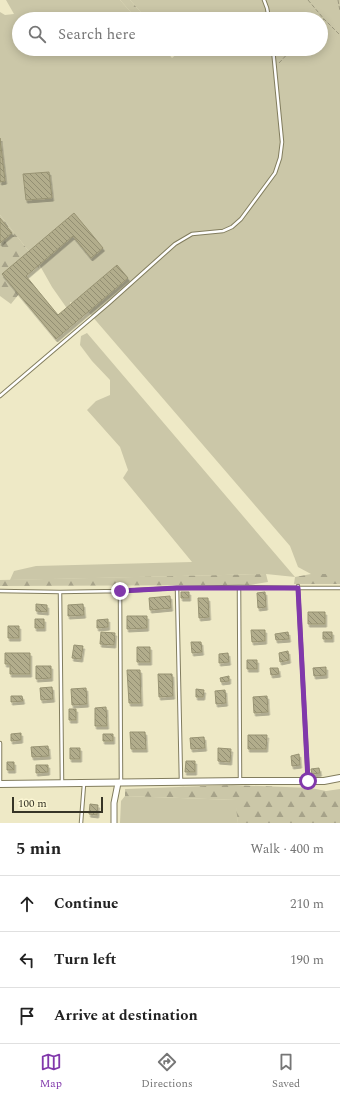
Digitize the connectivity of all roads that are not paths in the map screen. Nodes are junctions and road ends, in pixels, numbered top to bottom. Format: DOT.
graph roads {
  1 [pos="264,0"];
  2 [pos="268,12"];
  3 [pos="274,56"];
  4 [pos="0,396"];
  5 [pos="239,587"];
  6 [pos="298,587"];
  7 [pos="177,588"];
  8 [pos="340,588"];
  9 [pos="0,591"];
  10 [pos="120,591"];
  11 [pos="60,592"];
  12 [pos="0,743"];
  13 [pos="340,778"];
  14 [pos="240,781"];
  15 [pos="308,781"];
  16 [pos="181,782"];
  17 [pos="119,783"];
  18 [pos="0,784"];
  19 [pos="62,784"];
  20 [pos="84,784"];
  21 [pos="81,823"];
  22 [pos="114,823"];
  1 -- 2 [label="lane"];
  3 -- 4 [label="lane"];
  5 -- 6 [label="lane"];
  5 -- 7 [label="lane"];
  5 -- 14 [label="lane"];
  6 -- 8 [label="lane"];
  6 -- 15 [label="lane"];
  7 -- 10 [label="lane"];
  7 -- 16 [label="lane"];
  9 -- 11 [label="lane"];
  10 -- 11 [label="lane"];
  10 -- 17 [label="lane"];
  11 -- 19 [label="lane"];
  12 -- 18 [label="lane"];
  13 -- 15 [label="street"];
  14 -- 15 [label="street"];
  14 -- 16 [label="street"];
  16 -- 17 [label="street"];
  17 -- 20 [label="street"];
  17 -- 22 [label="street"];
  18 -- 19 [label="street"];
  19 -- 20 [label="street"];
  20 -- 21 [label="lane"];
}
